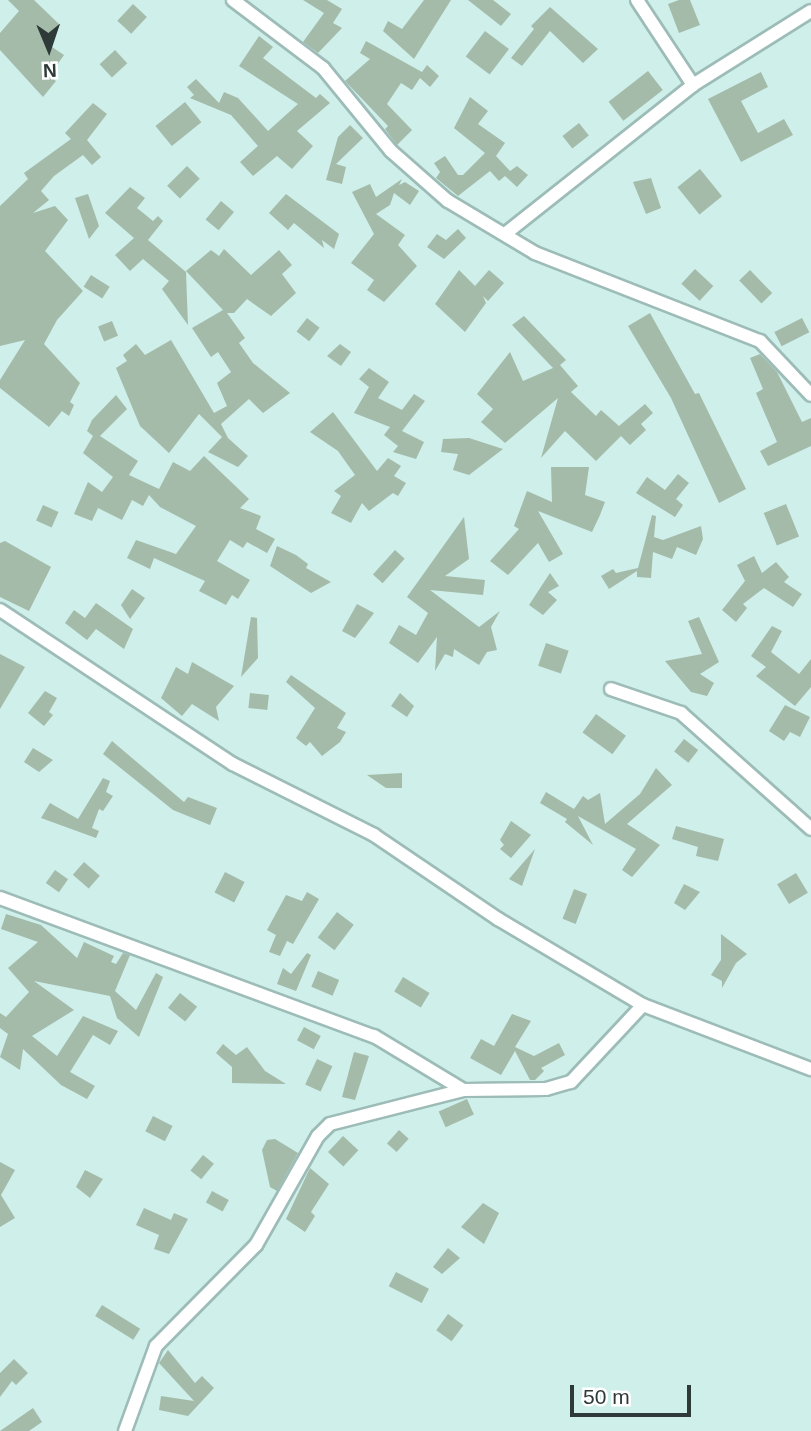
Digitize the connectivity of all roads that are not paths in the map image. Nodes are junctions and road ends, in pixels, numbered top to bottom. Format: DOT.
graph roads {
  1 [pos="233,0"];
  2 [pos="637,0"];
  3 [pos="811,11"];
  4 [pos="693,85"];
  5 [pos="505,234"];
  6 [pos="811,395"];
  7 [pos="0,610"];
  8 [pos="611,690"];
  9 [pos="811,829"];
  10 [pos="1,900"];
  11 [pos="643,1005"];
  12 [pos="811,1069"];
  13 [pos="463,1090"];
  14 [pos="125,1431"];
  1 -- 5 [label="street"];
  2 -- 4 [label="street"];
  3 -- 4 [label="street"];
  4 -- 5 [label="street"];
  5 -- 6 [label="street"];
  7 -- 11 [label="street"];
  8 -- 9 [label="street"];
  10 -- 13 [label="street"];
  11 -- 12 [label="street"];
  11 -- 13 [label="street"];
  13 -- 14 [label="street"];
}
